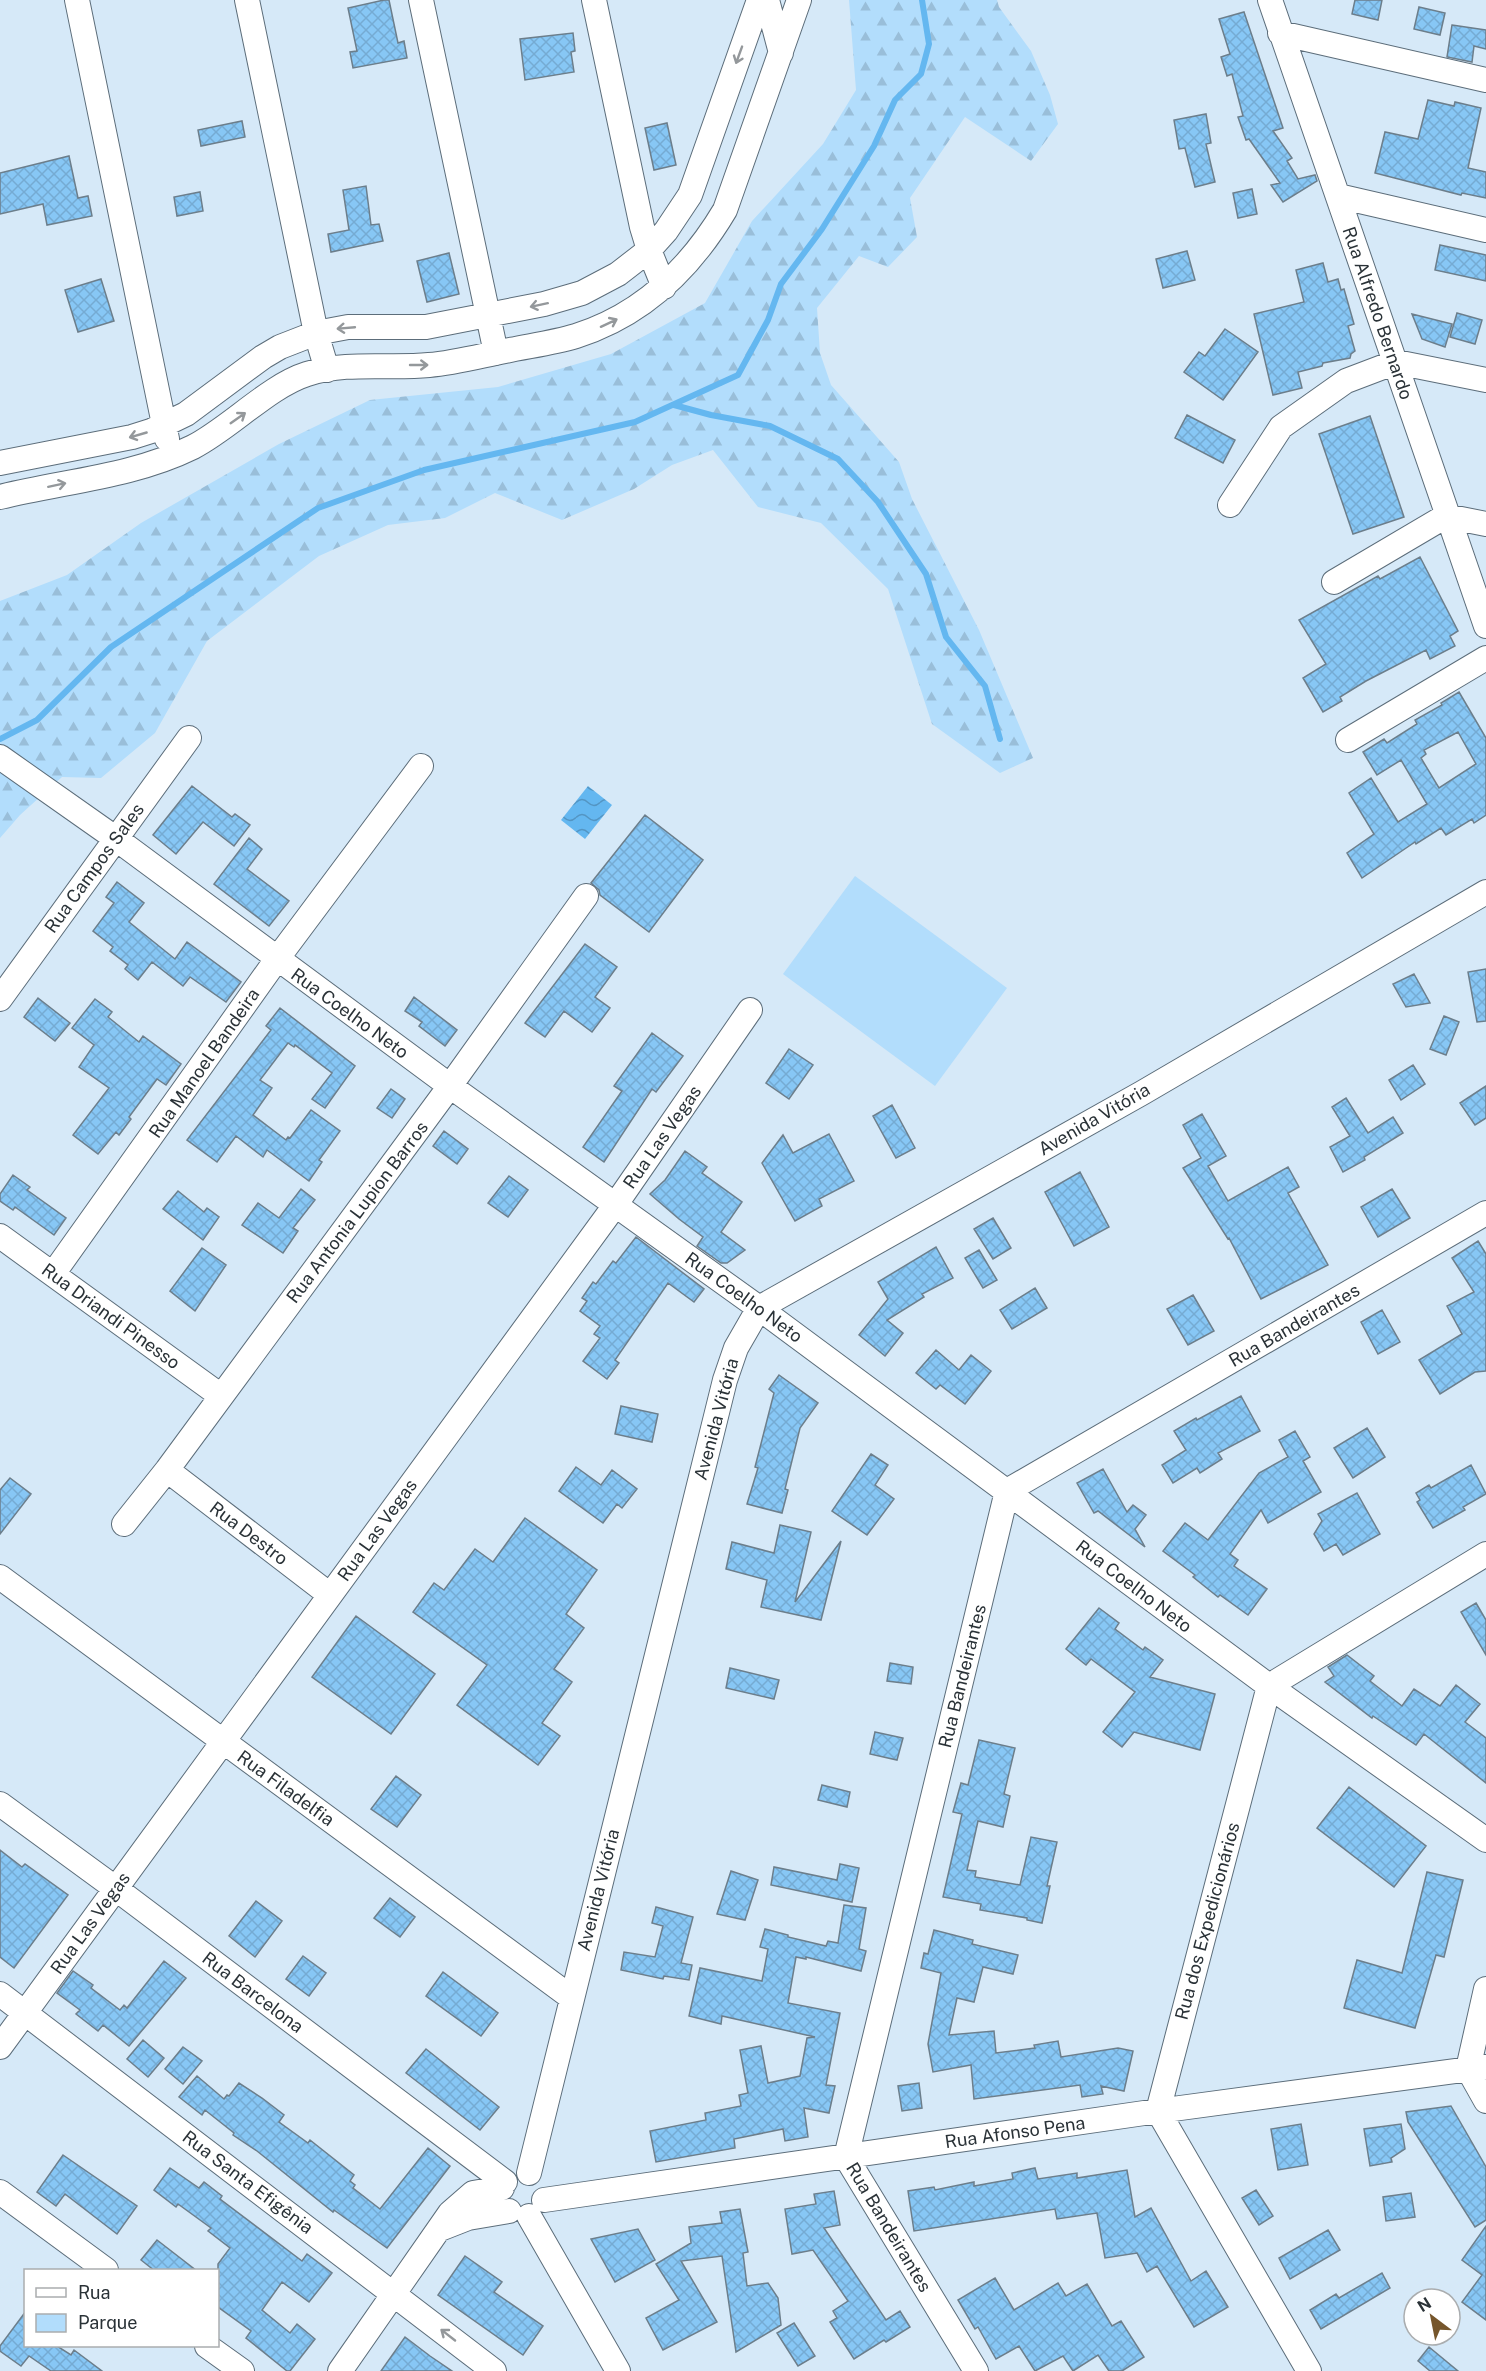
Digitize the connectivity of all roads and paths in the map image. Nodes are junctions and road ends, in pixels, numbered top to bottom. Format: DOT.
graph roads {
  1 [pos="78,0"];
  2 [pos="247,0"];
  3 [pos="421,0"];
  4 [pos="594,0"];
  5 [pos="759,0"];
  6 [pos="767,0"];
  7 [pos="799,0"];
  8 [pos="1270,0"];
  9 [pos="1280,33"];
  10 [pos="781,53"];
  11 [pos="1486,80"];
  12 [pos="1338,196"];
  13 [pos="1486,230"];
  14 [pos="649,250"];
  15 [pos="664,287"];
  16 [pos="488,315"];
  17 [pos="316,333"];
  18 [pos="496,352"];
  19 [pos="1396,362"];
  20 [pos="327,370"];
  21 [pos="1486,380"];
  22 [pos="164,425"];
  23 [pos="171,457"];
  24 [pos="0,462"];
  25 [pos="4,496"];
  26 [pos="1230,505"];
  27 [pos="1446,516"];
  28 [pos="1486,524"];
  29 [pos="1334,582"];
  30 [pos="1486,626"];
  31 [pos="1486,658"];
  32 [pos="189,738"];
  33 [pos="1348,740"];
  34 [pos="4,760"];
  35 [pos="421,766"];
  36 [pos="115,838"];
  37 [pos="1486,891"];
  38 [pos="586,896"];
  39 [pos="277,959"];
  40 [pos="0,999"];
  41 [pos="750,1010"];
  42 [pos="450,1086"];
  43 [pos="616,1204"];
  44 [pos="1486,1213"];
  45 [pos="0,1236"];
  46 [pos="53,1274"];
  47 [pos="759,1308"];
  48 [pos="221,1396"];
  49 [pos="167,1470"];
  50 [pos="1007,1491"];
  51 [pos="124,1524"];
  52 [pos="1486,1554"];
  53 [pos="0,1577"];
  54 [pos="330,1595"];
  55 [pos="1269,1686"];
  56 [pos="223,1741"];
  57 [pos="0,1804"];
  58 [pos="1486,1840"];
  59 [pos="115,1888"];
  60 [pos="1486,1989"];
  61 [pos="0,1994"];
  62 [pos="572,1998"];
  63 [pos="26,2013"];
  64 [pos="0,2047"];
  65 [pos="1477,2068"];
  66 [pos="1486,2101"];
  67 [pos="1158,2111"];
  68 [pos="846,2157"];
  69 [pos="529,2173"];
  70 [pos="503,2185"];
  71 [pos="0,2192"];
  72 [pos="527,2209"];
  73 [pos="440,2229"];
  74 [pos="103,2269"];
  75 [pos="394,2293"];
  76 [pos="208,2347"];
  77 [pos="242,2371"];
  78 [pos="340,2371"];
  79 [pos="494,2371"];
  80 [pos="618,2371"];
  81 [pos="976,2371"];
  82 [pos="1309,2371"];
  1 -- 22 [label="street"];
  2 -- 17 [label="street"];
  3 -- 16 [label="street"];
  4 -- 14 [label="street"];
  5 -- 14 [label="street, one-way"];
  6 -- 10 [label="street"];
  7 -- 10 [label="street"];
  8 -- 9 [label="street, Rua Alfredo Bernardo"];
  9 -- 11 [label="street"];
  9 -- 12 [label="street, Rua Alfredo Bernardo"];
  10 -- 15 [label="street"];
  12 -- 13 [label="street"];
  12 -- 19 [label="street, Rua Alfredo Bernardo"];
  14 -- 15 [label="street"];
  14 -- 16 [label="street, one-way"];
  18 -- 15 [label="street, one-way"];
  16 -- 17 [label="street, one-way"];
  16 -- 18 [label="street"];
  17 -- 20 [label="street"];
  17 -- 22 [label="street"];
  20 -- 18 [label="street, one-way"];
  19 -- 21 [label="street"];
  19 -- 26 [label="street"];
  19 -- 27 [label="street, Rua Alfredo Bernardo"];
  23 -- 20 [label="street, one-way"];
  22 -- 23 [label="street"];
  22 -- 24 [label="street, one-way"];
  25 -- 23 [label="street, one-way"];
  24 -- 25 [label="street"];
  27 -- 28 [label="street"];
  27 -- 29 [label="street"];
  27 -- 30 [label="street, Rua Alfredo Bernardo"];
  31 -- 33 [label="street"];
  32 -- 36 [label="street, Rua Campos Sales"];
  34 -- 36 [label="street, Rua Coelho Neto"];
  35 -- 39 [label="street, Rua Manoel Bandeira"];
  36 -- 39 [label="street, Rua Coelho Neto"];
  36 -- 40 [label="street, Rua Campos Sales"];
  37 -- 47 [label="street, Avenida Vitória"];
  38 -- 42 [label="street, Rua Antonia Lupion Barros"];
  39 -- 42 [label="street, Rua Coelho Neto"];
  39 -- 46 [label="street, Rua Manoel Bandeira"];
  41 -- 43 [label="street, Rua Las Vegas"];
  42 -- 43 [label="street, Rua Coelho Neto"];
  42 -- 48 [label="street, Rua Antonia Lupion Barros"];
  43 -- 47 [label="street, Rua Coelho Neto"];
  43 -- 54 [label="street, Rua Las Vegas"];
  44 -- 50 [label="street, Rua Bandeirantes"];
  45 -- 46 [label="street, Rua Driandi Pinesso"];
  46 -- 48 [label="street, Rua Driandi Pinesso"];
  47 -- 50 [label="street, Rua Coelho Neto"];
  47 -- 62 [label="street, Avenida Vitória"];
  48 -- 49 [label="street, Rua Antonia Lupion Barros"];
  49 -- 51 [label="street, Rua Antonia Lupion Barros"];
  49 -- 54 [label="street, Rua Destro"];
  50 -- 55 [label="street, Rua Coelho Neto"];
  50 -- 68 [label="street, Rua Bandeirantes"];
  52 -- 55 [label="street"];
  53 -- 56 [label="street, Rua Filadelfia"];
  54 -- 56 [label="street, Rua Las Vegas"];
  55 -- 58 [label="street, Rua Coelho Neto"];
  55 -- 67 [label="street, Rua dos Expedicionários"];
  56 -- 59 [label="street, Rua Las Vegas"];
  56 -- 62 [label="street, Rua Filadelfia"];
  57 -- 59 [label="street, Rua Barcelona"];
  59 -- 63 [label="street, Rua Las Vegas"];
  59 -- 70 [label="street, Rua Barcelona"];
  60 -- 65 [label="street"];
  61 -- 63 [label="street, Rua Santa Efigênia"];
  62 -- 69 [label="street, Avenida Vitória"];
  63 -- 64 [label="street, Rua Las Vegas"];
  63 -- 75 [label="street, Rua Santa Efigênia"];
  65 -- 66 [label="street"];
  65 -- 67 [label="street, Rua Afonso Pena"];
  67 -- 68 [label="street, Rua Afonso Pena"];
  67 -- 82 [label="street"];
  68 -- 72 [label="street, Rua Afonso Pena"];
  68 -- 81 [label="street, Rua Bandeirantes"];
  69 -- 70 [label="street"];
  69 -- 72 [label="street"];
  70 -- 72 [label="street"];
  70 -- 73 [label="street"];
  71 -- 74 [label="street"];
  72 -- 73 [label="street, Rua Afonso Pena"];
  72 -- 80 [label="street"];
  73 -- 75 [label="street"];
  75 -- 78 [label="street"];
  79 -- 75 [label="street, Rua Santa Efigênia, one-way"];
  76 -- 77 [label="street"];
}
